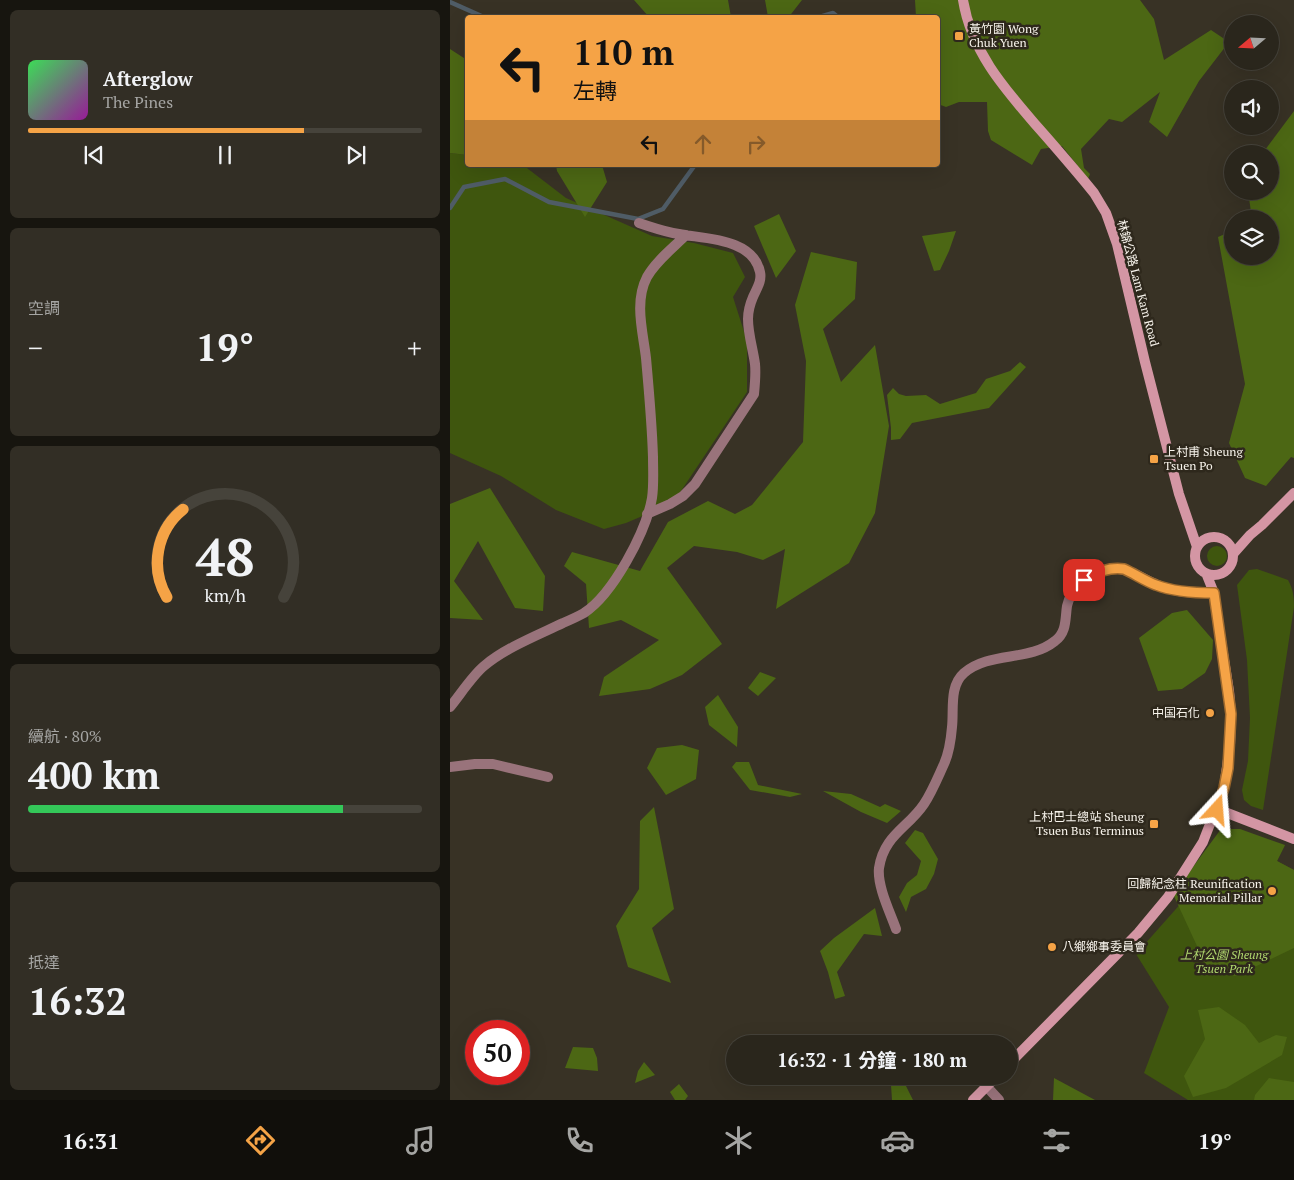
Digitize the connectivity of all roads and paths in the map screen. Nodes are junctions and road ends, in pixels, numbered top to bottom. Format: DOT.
graph roads {
  1 [pos="963,0"];
  2 [pos="639,223"];
  3 [pos="686,236"];
  4 [pos="1294,493"];
  5 [pos="647,514"];
  6 [pos="1250,535"];
  7 [pos="1227,542"];
  8 [pos="1200,544"];
  9 [pos="1234,553"];
  10 [pos="1206,573"];
  11 [pos="1220,574"];
  12 [pos="1214,593"];
  13 [pos="450,707"];
  14 [pos="450,767"];
  15 [pos="548,777"];
  16 [pos="1217,810"];
  17 [pos="1294,839"];
  18 [pos="896,929"];
  19 [pos="1018,1055"];
  20 [pos="987,1087"];
  21 [pos="973,1100"];
  22 [pos="999,1100"];
  1 -- 8 [label="main road, 林錦公路 Lam Kam Road"];
  2 -- 3 [label="street"];
  3 -- 5 [label="street"];
  3 -- 5 [label="street"];
  4 -- 6 [label="main road"];
  5 -- 13 [label="street"];
  6 -- 7 [label="main road"];
  6 -- 9 [label="main road"];
  7 -- 8 [label="main road"];
  7 -- 9 [label="main road"];
  8 -- 10 [label="main road"];
  9 -- 11 [label="main road"];
  10 -- 11 [label="main road"];
  10 -- 12 [label="main road"];
  11 -- 12 [label="main road"];
  12 -- 16 [label="main road"];
  12 -- 18 [label="street"];
  14 -- 15 [label="street"];
  16 -- 17 [label="main road"];
  16 -- 19 [label="main road"];
  20 -- 21 [label="main road"];
  20 -- 22 [label="street"];
}
